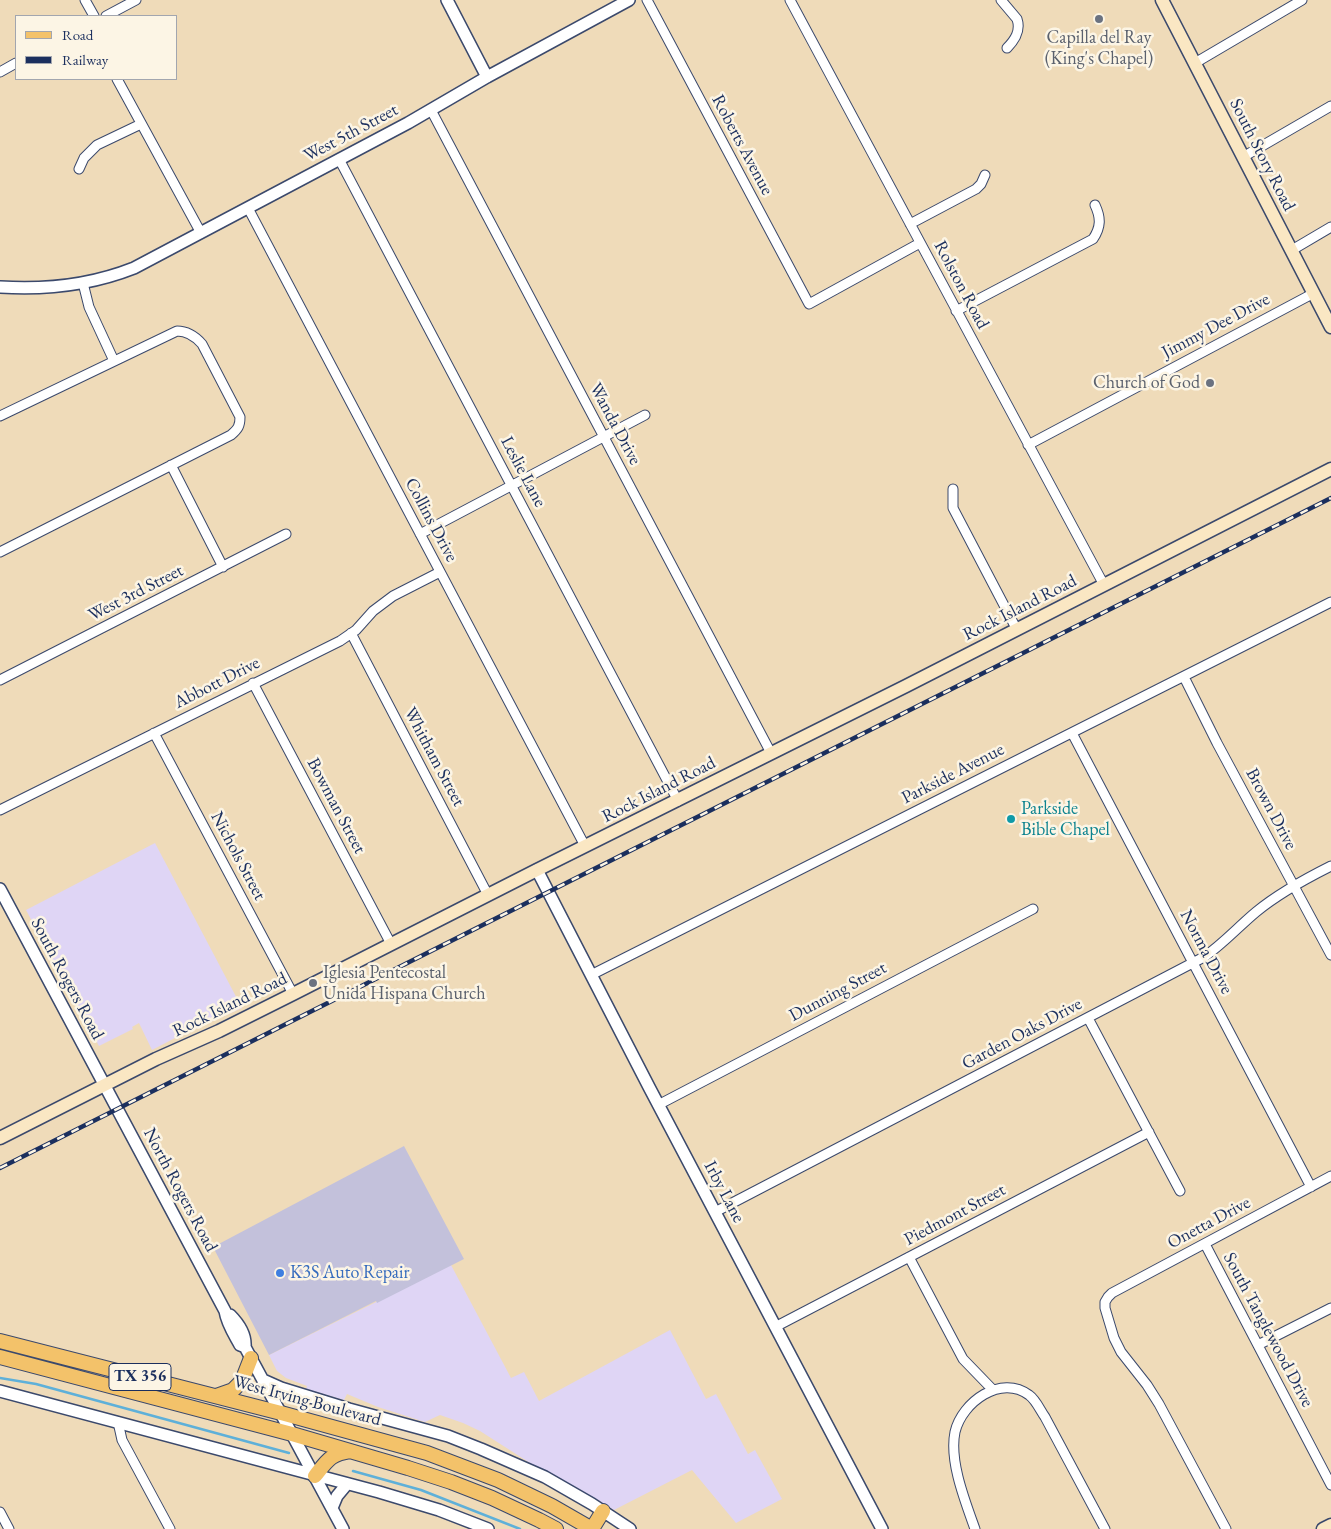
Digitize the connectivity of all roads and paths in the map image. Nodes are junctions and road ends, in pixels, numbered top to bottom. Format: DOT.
graph roads {
  1 [pos="85,0"];
  2 [pos="136,0"];
  3 [pos="447,0"];
  4 [pos="629,0"];
  5 [pos="647,0"];
  6 [pos="790,0"];
  7 [pos="1001,0"];
  8 [pos="1162,0"];
  9 [pos="1302,0"];
  10 [pos="93,15"];
  11 [pos="108,15"];
  12 [pos="1007,48"];
  13 [pos="1195,63"];
  14 [pos="15,64"];
  15 [pos="0,72"];
  16 [pos="487,77"];
  17 [pos="118,80"];
  18 [pos="1331,106"];
  19 [pos="431,110"];
  20 [pos="141,124"];
  21 [pos="1243,156"];
  22 [pos="339,159"];
  23 [pos="79,169"];
  24 [pos="985,175"];
  25 [pos="1095,205"];
  26 [pos="248,208"];
  27 [pos="910,224"];
  28 [pos="1331,227"];
  29 [pos="201,233"];
  30 [pos="920,243"];
  31 [pos="1292,250"];
  32 [pos="83,283"];
  33 [pos="0,287"];
  34 [pos="1314,293"];
  35 [pos="956,311"];
  36 [pos="1331,326"];
  37 [pos="114,361"];
  38 [pos="645,415"];
  39 [pos="0,416"];
  40 [pos="603,438"];
  41 [pos="1028,444"];
  42 [pos="171,465"];
  43 [pos="1331,469"];
  44 [pos="512,486"];
  45 [pos="953,489"];
  46 [pos="286,534"];
  47 [pos="420,534"];
  48 [pos="0,552"];
  49 [pos="223,567"];
  50 [pos="440,572"];
  51 [pos="1104,585"];
  52 [pos="1331,602"];
  53 [pos="1016,630"];
  54 [pos="351,633"];
  55 [pos="1184,677"];
  56 [pos="0,680"];
  57 [pos="253,683"];
  58 [pos="154,733"];
  59 [pos="1072,733"];
  60 [pos="771,754"];
  61 [pos="678,800"];
  62 [pos="0,810"];
  63 [pos="585,846"];
  64 [pos="1331,866"];
  65 [pos="537,870"];
  66 [pos="1293,885"];
  67 [pos="0,889"];
  68 [pos="488,895"];
  69 [pos="1032,908"];
  70 [pos="391,944"];
  71 [pos="1331,955"];
  72 [pos="1193,963"];
  73 [pos="591,975"];
  74 [pos="293,994"];
  75 [pos="1088,1018"];
  76 [pos="104,1086"];
  77 [pos="658,1105"];
  78 [pos="1149,1132"];
  79 [pos="0,1138"];
  80 [pos="1331,1176"];
  81 [pos="1311,1187"];
  82 [pos="1180,1190"];
  83 [pos="715,1212"];
  84 [pos="1204,1244"];
  85 [pos="909,1257"];
  86 [pos="1331,1308"];
  87 [pos="775,1327"];
  88 [pos="0,1341"];
  89 [pos="1258,1345"];
  90 [pos="248,1352"];
  91 [pos="0,1357"];
  92 [pos="263,1380"];
  93 [pos="993,1390"];
  94 [pos="0,1392"];
  95 [pos="216,1396"];
  96 [pos="281,1413"];
  97 [pos="118,1422"];
  98 [pos="292,1434"];
  99 [pos="350,1451"];
  100 [pos="315,1476"];
  101 [pos="347,1484"];
  102 [pos="1331,1485"];
  103 [pos="332,1508"];
  104 [pos="603,1511"];
  105 [pos="0,1512"];
  106 [pos="1331,1525"];
  107 [pos="9,1529"];
  108 [pos="170,1529"];
  109 [pos="343,1529"];
  110 [pos="488,1529"];
  111 [pos="556,1529"];
  112 [pos="592,1529"];
  113 [pos="630,1529"];
  114 [pos="882,1529"];
  115 [pos="974,1529"];
  116 [pos="1105,1529"];
  117 [pos="1226,1529"];
  118 [pos="1323,1529"];
  1 -- 10 [label="street"];
  2 -- 11 [label="street"];
  3 -- 16 [label="street"];
  4 -- 16 [label="street, West 5th Street"];
  5 -- 30 [label="street, Roberts Avenue"];
  6 -- 27 [label="street, Rolston Road"];
  7 -- 12 [label="street"];
  8 -- 13 [label="main road, South Story Road"];
  9 -- 13 [label="street"];
  13 -- 21 [label="main road, South Story Road"];
  14 -- 15 [label="street"];
  16 -- 19 [label="street, West 5th Street"];
  17 -- 20 [label="street"];
  18 -- 21 [label="street"];
  19 -- 22 [label="street, West 5th Street"];
  19 -- 40 [label="street, Wanda Drive"];
  20 -- 23 [label="street"];
  20 -- 29 [label="street"];
  21 -- 31 [label="main road, South Story Road"];
  22 -- 26 [label="street, West 5th Street"];
  22 -- 44 [label="street, Leslie Lane"];
  24 -- 27 [label="street"];
  25 -- 35 [label="street"];
  26 -- 29 [label="street, West 5th Street"];
  26 -- 47 [label="street, Collins Drive"];
  27 -- 30 [label="street, Rolston Road"];
  28 -- 31 [label="street"];
  29 -- 32 [label="street, West 5th Street"];
  30 -- 35 [label="street, Rolston Road"];
  31 -- 34 [label="main road, South Story Road"];
  32 -- 33 [label="street, West 5th Street"];
  32 -- 37 [label="street"];
  34 -- 36 [label="main road, South Story Road"];
  34 -- 41 [label="street, Jimmy Dee Drive"];
  35 -- 41 [label="street, Rolston Road"];
  37 -- 39 [label="street"];
  37 -- 42 [label="street"];
  38 -- 40 [label="street"];
  40 -- 44 [label="street"];
  40 -- 60 [label="street, Wanda Drive"];
  41 -- 51 [label="street, Rolston Road"];
  42 -- 48 [label="street"];
  42 -- 49 [label="street"];
  43 -- 51 [label="main road, Rock Island Road"];
  44 -- 47 [label="street"];
  44 -- 61 [label="street, Leslie Lane"];
  45 -- 53 [label="street"];
  46 -- 49 [label="street, West 3rd Street"];
  47 -- 50 [label="street, Collins Drive"];
  49 -- 56 [label="street, West 3rd Street"];
  50 -- 54 [label="street, Abbott Drive"];
  50 -- 63 [label="street, Collins Drive"];
  51 -- 53 [label="main road, Rock Island Road"];
  52 -- 55 [label="street, Parkside Avenue"];
  53 -- 60 [label="main road, Rock Island Road"];
  54 -- 57 [label="street, Abbott Drive"];
  54 -- 68 [label="street, Whitham Street"];
  55 -- 59 [label="street, Parkside Avenue"];
  55 -- 66 [label="street, Brown Drive"];
  57 -- 58 [label="street, Abbott Drive"];
  57 -- 70 [label="street, Bowman Street"];
  58 -- 62 [label="street, Abbott Drive"];
  58 -- 74 [label="street, Nichols Street"];
  59 -- 72 [label="street, Norma Drive"];
  59 -- 73 [label="street, Parkside Avenue"];
  60 -- 61 [label="main road, Rock Island Road"];
  61 -- 63 [label="main road, Rock Island Road"];
  63 -- 65 [label="main road, Rock Island Road"];
  64 -- 66 [label="street, Garden Oaks Drive"];
  65 -- 68 [label="main road, Rock Island Road"];
  65 -- 73 [label="street, Irby Lane"];
  66 -- 71 [label="street, Brown Drive"];
  66 -- 72 [label="street, Garden Oaks Drive"];
  67 -- 76 [label="street, South Rogers Road"];
  68 -- 70 [label="main road, Rock Island Road"];
  69 -- 77 [label="street, Dunning Street"];
  70 -- 74 [label="main road, Rock Island Road"];
  72 -- 75 [label="street, Garden Oaks Drive"];
  72 -- 81 [label="street, Norma Drive"];
  73 -- 77 [label="street, Irby Lane"];
  74 -- 76 [label="main road, Rock Island Road"];
  75 -- 78 [label="street"];
  75 -- 83 [label="street, Garden Oaks Drive"];
  76 -- 79 [label="main road, Rock Island Road"];
  76 -- 90 [label="street, North Rogers Road"];
  77 -- 83 [label="street, Irby Lane"];
  78 -- 82 [label="street"];
  78 -- 85 [label="street, Piedmont Street"];
  80 -- 81 [label="street, Onetta Drive"];
  81 -- 84 [label="street, Onetta Drive"];
  83 -- 87 [label="street, Irby Lane"];
  84 -- 89 [label="street, South Tanglewood Drive"];
  84 -- 117 [label="street, Onetta Drive"];
  85 -- 87 [label="street, Piedmont Street"];
  85 -- 93 [label="street"];
  86 -- 89 [label="street"];
  87 -- 114 [label="street, Irby Lane"];
  88 -- 95 [label="main road, West Irving Boulevard / TX 356"];
  89 -- 102 [label="street, South Tanglewood Drive"];
  90 -- 92 [label="street, North Rogers Road"];
  90 -- 95 [label="main road"];
  91 -- 98 [label="main road, West Irving Boulevard / TX 356"];
  92 -- 96 [label="street, North Rogers Road"];
  92 -- 104 [label="street, West Irving Boulevard"];
  93 -- 115 [label="street"];
  93 -- 116 [label="street"];
  94 -- 97 [label="street"];
  95 -- 96 [label="main road, West Irving Boulevard / TX 356"];
  96 -- 98 [label="street, North Rogers Road"];
  96 -- 112 [label="main road, West Irving Boulevard / TX 356"];
  97 -- 100 [label="street"];
  97 -- 108 [label="street"];
  98 -- 99 [label="main road, West Irving Boulevard / TX 356"];
  98 -- 100 [label="street, North Rogers Road"];
  99 -- 100 [label="main road"];
  99 -- 111 [label="main road, West Irving Boulevard / TX 356"];
  100 -- 101 [label="street"];
  100 -- 103 [label="street, North Rogers Road"];
  101 -- 103 [label="street"];
  101 -- 110 [label="street"];
  103 -- 109 [label="street, North Rogers Road"];
  104 -- 112 [label="main road"];
  104 -- 113 [label="street, West Irving Boulevard"];
  105 -- 107 [label="street"];
  106 -- 118 [label="main road"];
}
